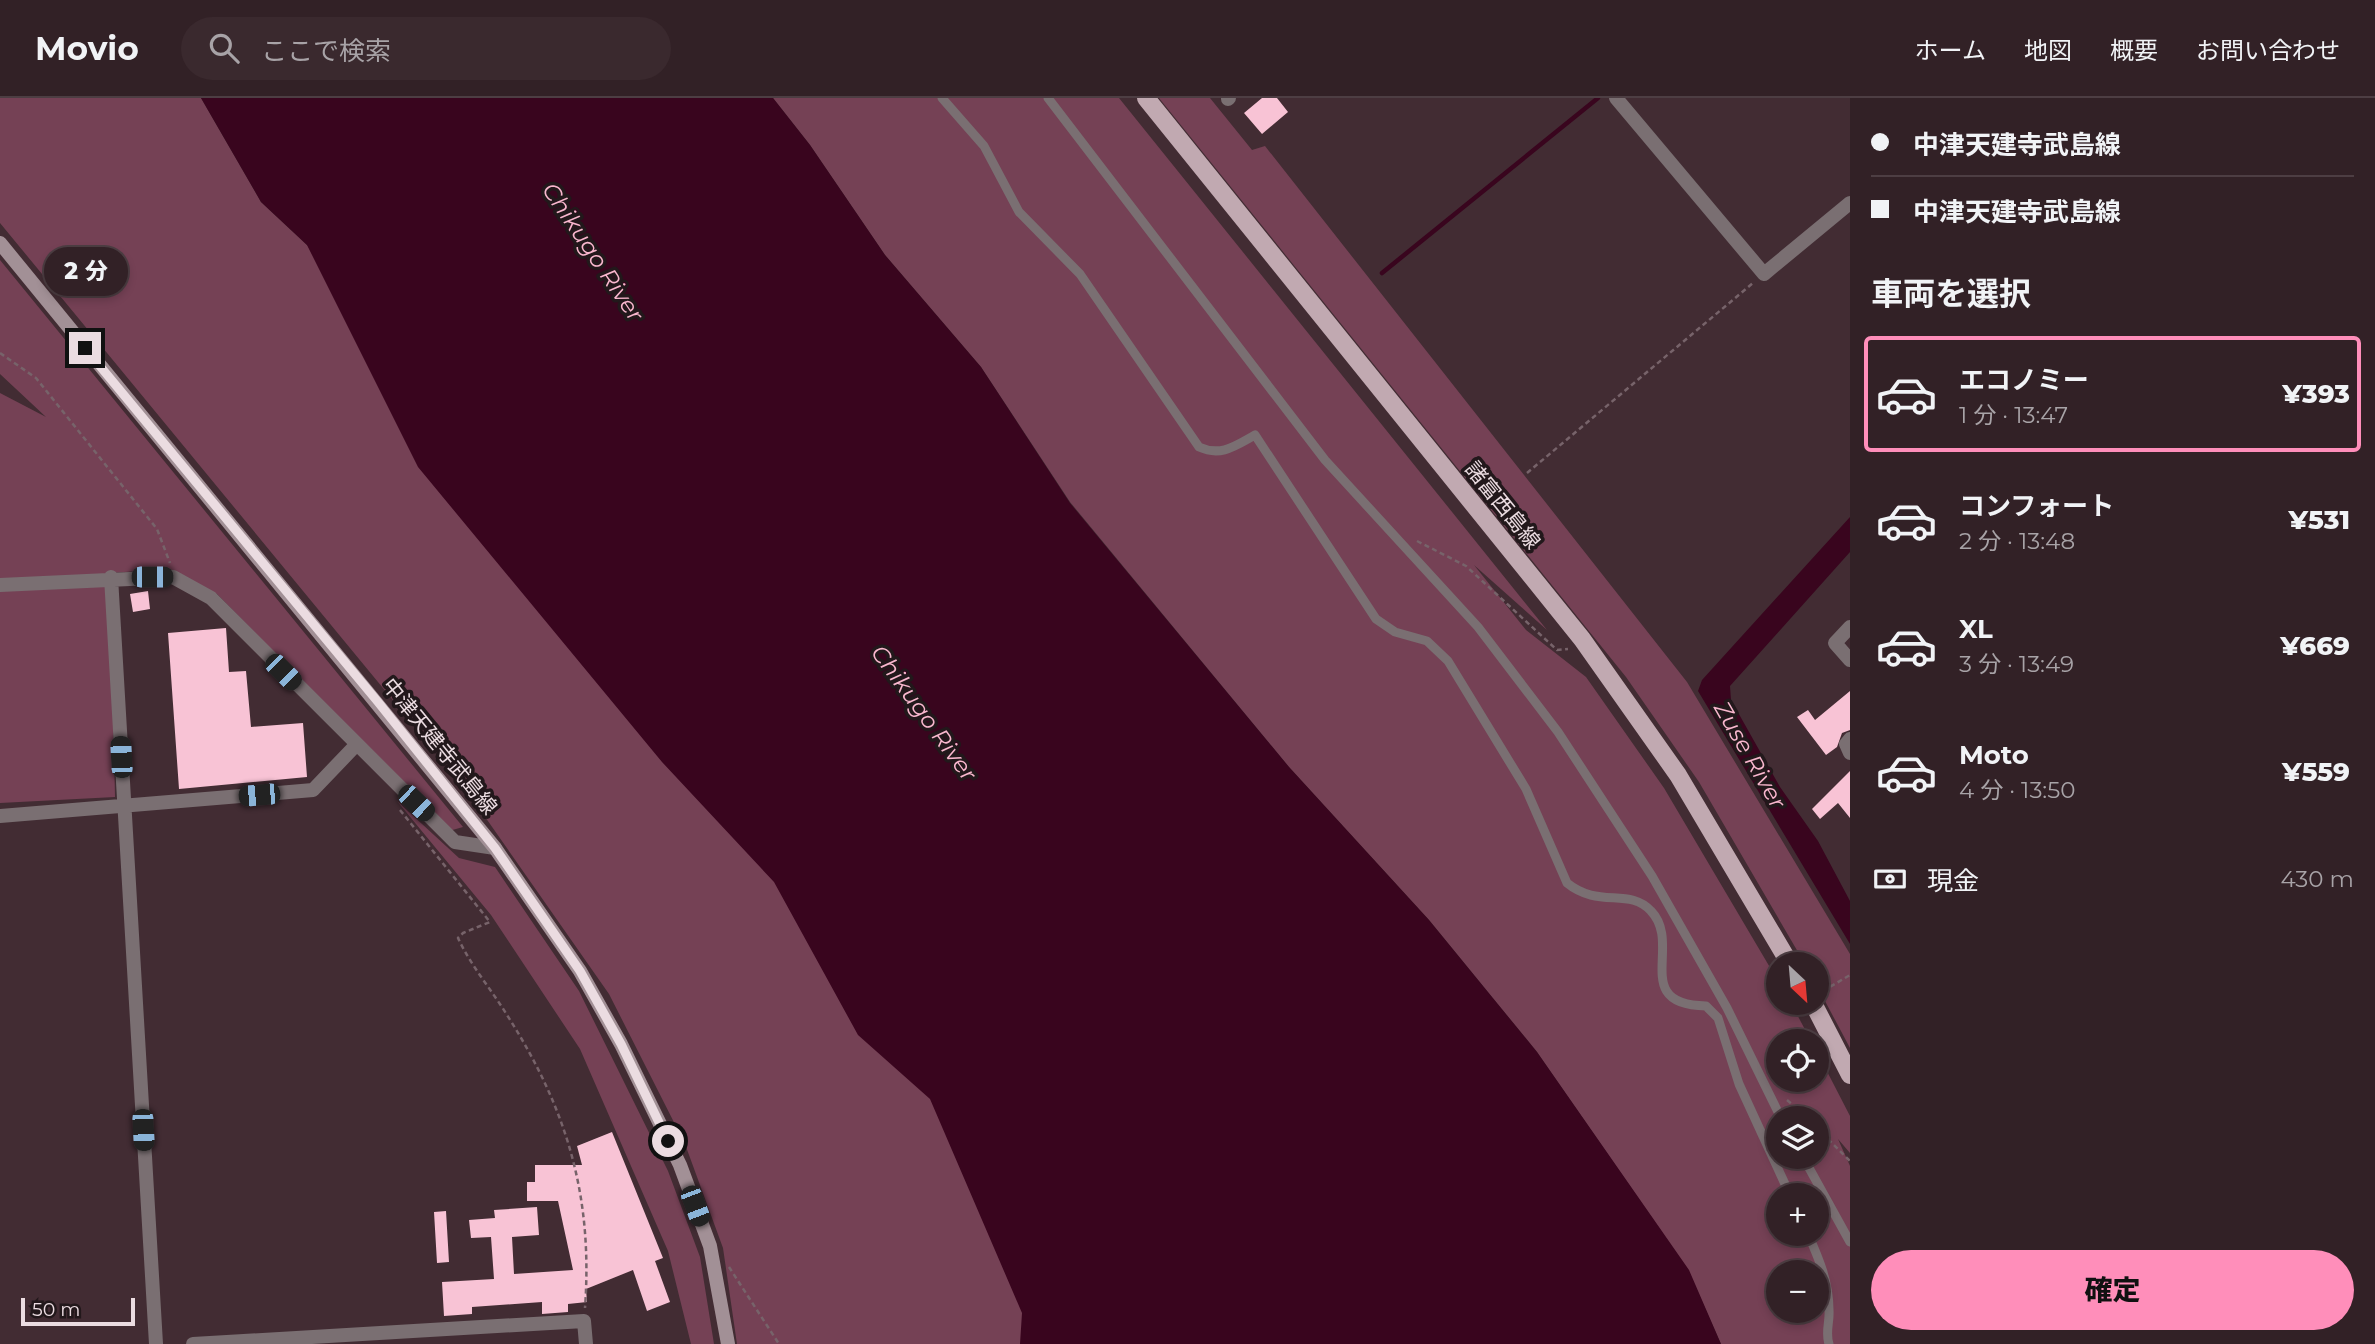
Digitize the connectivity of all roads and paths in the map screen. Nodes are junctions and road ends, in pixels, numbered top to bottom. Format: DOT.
graph roads {
  1 [pos="942,98"];
  2 [pos="1048,98"];
  3 [pos="1146,98"];
  4 [pos="1616,98"];
  5 [pos="1850,202"];
  6 [pos="0,243"];
  7 [pos="1764,274"];
  8 [pos="0,353"];
  9 [pos="1527,473"];
  10 [pos="1396,535"];
  11 [pos="111,577"];
  12 [pos="173,577"];
  13 [pos="0,585"];
  14 [pos="1850,626"];
  15 [pos="1582,639"];
  16 [pos="1850,660"];
  17 [pos="1850,739"];
  18 [pos="356,745"];
  19 [pos="1850,753"];
  20 [pos="124,808"];
  21 [pos="400,809"];
  22 [pos="0,816"];
  23 [pos="495,848"];
  24 [pos="1783,952"];
  25 [pos="1850,975"];
  26 [pos="1829,987"];
  27 [pos="1819,1015"];
  28 [pos="1850,1074"];
  29 [pos="1775,1106"];
  30 [pos="1829,1140"];
  31 [pos="1850,1161"];
  32 [pos="1810,1169"];
  33 [pos="1785,1183"];
  34 [pos="1850,1242"];
  35 [pos="710,1246"];
  36 [pos="1814,1246"];
  37 [pos="584,1321"];
  38 [pos="156,1344"];
  39 [pos="193,1344"];
  40 [pos="586,1344"];
  41 [pos="728,1344"];
  42 [pos="779,1344"];
  43 [pos="1829,1344"];
  1 -- 33 [label="lane"];
  2 -- 10 [label="lane"];
  3 -- 15 [label="main road, 諸富西島線"];
  4 -- 7 [label="street"];
  5 -- 7 [label="street"];
  6 -- 23 [label="main road, 中津天建寺武島線"];
  7 -- 9 [label="path"];
  8 -- 12 [label="path"];
  10 -- 15 [label="path"];
  10 -- 29 [label="lane"];
  11 -- 12 [label="street"];
  11 -- 13 [label="street"];
  11 -- 20 [label="street"];
  12 -- 18 [label="street"];
  14 -- 16 [label="street"];
  15 -- 24 [label="main road, 諸富西島線"];
  17 -- 19 [label="street"];
  18 -- 20 [label="street"];
  18 -- 23 [label="street"];
  20 -- 22 [label="street"];
  20 -- 38 [label="street"];
  21 -- 37 [label="path"];
  23 -- 35 [label="main road, 中津天建寺武島線"];
  25 -- 26 [label="path"];
  27 -- 28 [label="main road"];
  30 -- 31 [label="path"];
  32 -- 34 [label="lane"];
  35 -- 41 [label="main road, 中津天建寺武島線"];
  35 -- 42 [label="path"];
  36 -- 43 [label="lane"];
  37 -- 39 [label="street"];
  37 -- 40 [label="street"];
}
